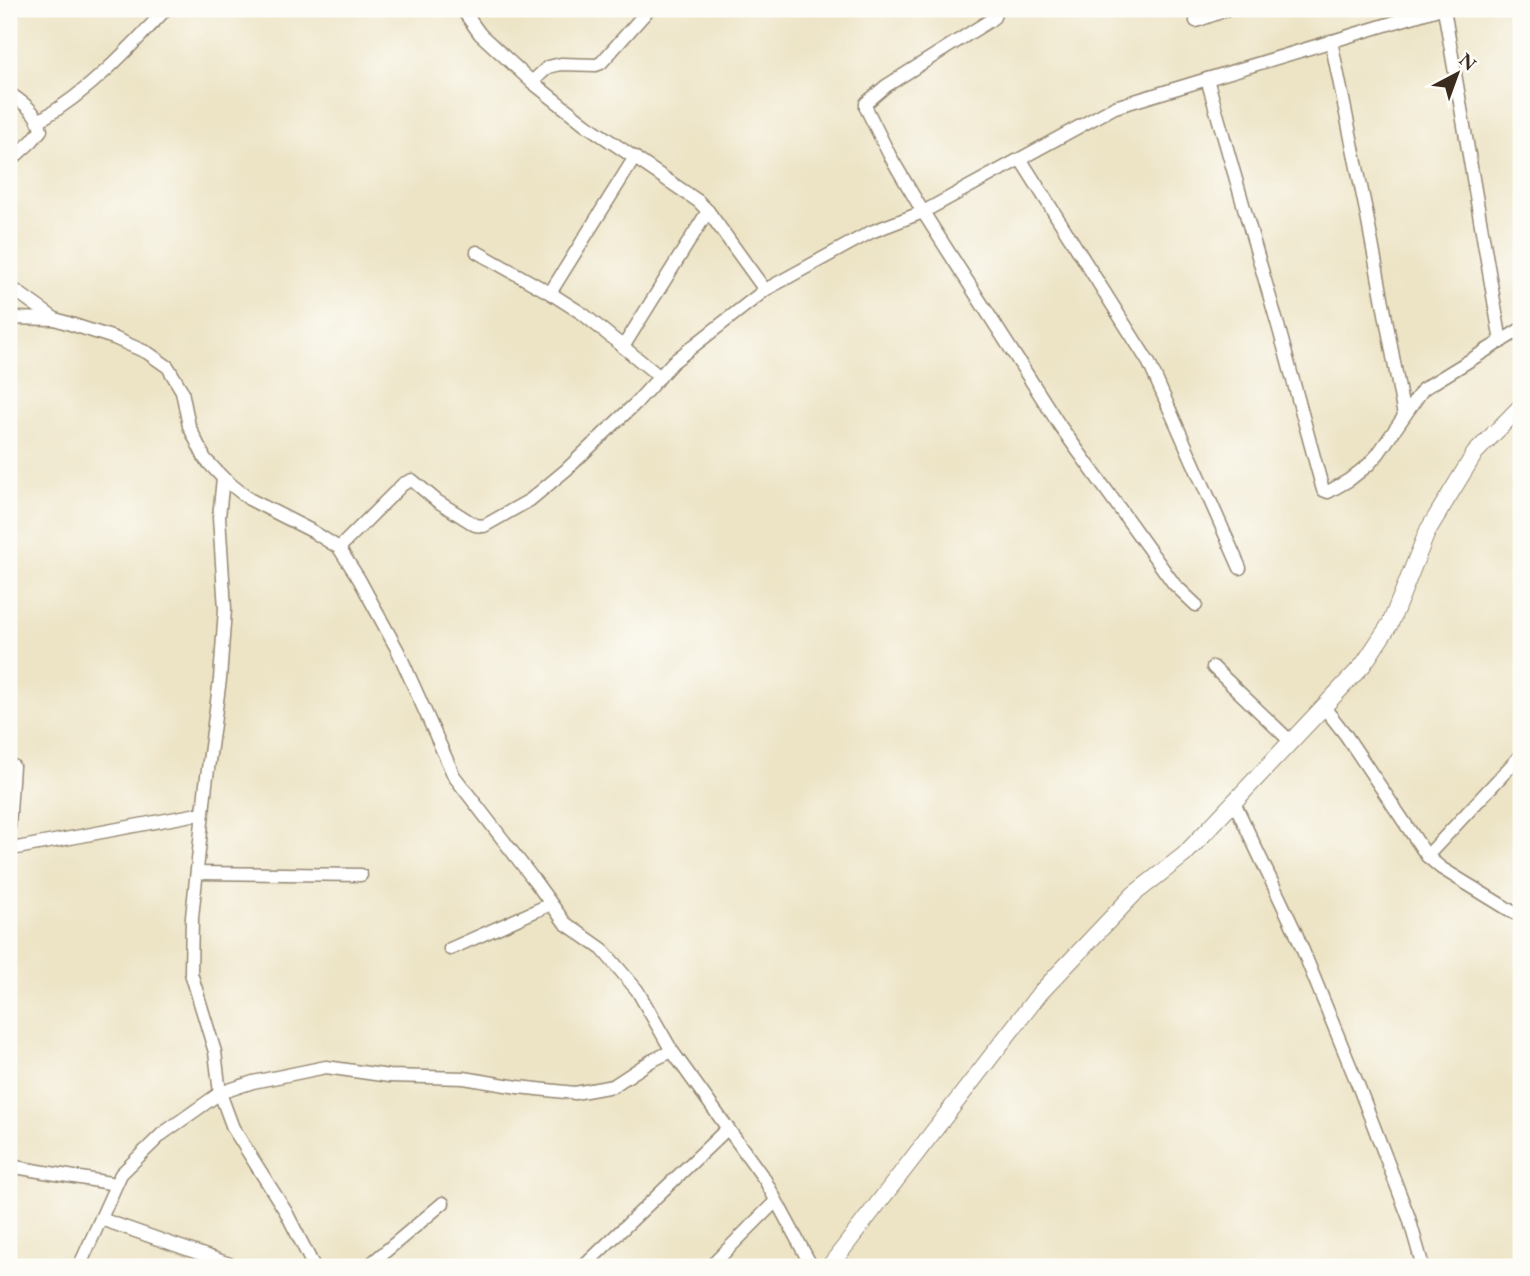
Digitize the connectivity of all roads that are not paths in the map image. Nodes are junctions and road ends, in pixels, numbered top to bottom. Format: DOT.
graph roads {
  1 [pos="166,9"];
  2 [pos="462,9"];
  3 [pos="649,9"];
  4 [pos="996,9"];
  5 [pos="1229,9"];
  6 [pos="1389,9"];
  7 [pos="1438,9"];
  8 [pos="1444,9"];
  9 [pos="1196,21"];
  10 [pos="1393,23"];
  11 [pos="1331,41"];
  12 [pos="1207,79"];
  13 [pos="532,82"];
  14 [pos="9,93"];
  15 [pos="40,120"];
  16 [pos="635,157"];
  17 [pos="1021,160"];
  18 [pos="9,162"];
  19 [pos="708,211"];
  20 [pos="923,212"];
  21 [pos="477,251"];
  22 [pos="9,286"];
  23 [pos="765,290"];
  24 [pos="550,293"];
  25 [pos="9,318"];
  26 [pos="55,319"];
  27 [pos="1521,328"];
  28 [pos="1501,342"];
  29 [pos="623,347"];
  30 [pos="660,377"];
  31 [pos="1521,406"];
  32 [pos="1404,416"];
  33 [pos="223,478"];
  34 [pos="339,548"];
  35 [pos="1240,568"];
  36 [pos="1196,606"];
  37 [pos="1213,667"];
  38 [pos="1323,706"];
  39 [pos="1290,741"];
  40 [pos="1521,755"];
  41 [pos="13,766"];
  42 [pos="1234,802"];
  43 [pos="203,813"];
  44 [pos="9,827"];
  45 [pos="9,840"];
  46 [pos="1427,856"];
  47 [pos="197,873"];
  48 [pos="361,875"];
  49 [pos="551,904"];
  50 [pos="1521,917"];
  51 [pos="450,950"];
  52 [pos="672,1051"];
  53 [pos="220,1093"];
  54 [pos="729,1128"];
  55 [pos="9,1166"];
  56 [pos="116,1184"];
  57 [pos="776,1201"];
  58 [pos="443,1203"];
  59 [pos="101,1219"];
  60 [pos="79,1267"];
  61 [pos="238,1267"];
  62 [pos="314,1267"];
  63 [pos="367,1267"];
  64 [pos="583,1267"];
  65 [pos="710,1267"];
  66 [pos="812,1267"];
  67 [pos="829,1267"];
  68 [pos="1423,1267"];
  1 -- 15 [label="street"];
  2 -- 13 [label="street"];
  3 -- 13 [label="street"];
  4 -- 20 [label="street"];
  5 -- 9 [label="street"];
  6 -- 10 [label="street"];
  7 -- 10 [label="street"];
  8 -- 28 [label="street"];
  10 -- 11 [label="street"];
  11 -- 12 [label="street"];
  11 -- 32 [label="street"];
  12 -- 17 [label="street"];
  12 -- 32 [label="street"];
  13 -- 16 [label="street"];
  14 -- 15 [label="street"];
  15 -- 18 [label="street"];
  16 -- 19 [label="street"];
  16 -- 24 [label="street"];
  17 -- 20 [label="street"];
  17 -- 35 [label="street"];
  19 -- 23 [label="street"];
  19 -- 29 [label="street"];
  20 -- 23 [label="street"];
  20 -- 36 [label="street"];
  21 -- 24 [label="street"];
  22 -- 26 [label="street"];
  23 -- 30 [label="street"];
  24 -- 29 [label="street"];
  25 -- 26 [label="street"];
  26 -- 33 [label="street"];
  27 -- 28 [label="street"];
  28 -- 32 [label="street"];
  29 -- 30 [label="street"];
  30 -- 34 [label="street"];
  31 -- 38 [label="street"];
  33 -- 34 [label="street"];
  33 -- 43 [label="street"];
  34 -- 49 [label="street"];
  37 -- 39 [label="street"];
  38 -- 39 [label="street"];
  38 -- 46 [label="street"];
  39 -- 42 [label="street"];
  40 -- 46 [label="street"];
  41 -- 44 [label="street"];
  42 -- 67 [label="street"];
  42 -- 68 [label="street"];
  43 -- 45 [label="street"];
  43 -- 47 [label="street"];
  46 -- 50 [label="street"];
  47 -- 48 [label="street"];
  47 -- 53 [label="street"];
  49 -- 51 [label="street"];
  49 -- 52 [label="street"];
  52 -- 53 [label="street"];
  52 -- 54 [label="street"];
  53 -- 56 [label="street"];
  53 -- 62 [label="street"];
  54 -- 57 [label="street"];
  54 -- 64 [label="street"];
  55 -- 56 [label="street"];
  56 -- 59 [label="street"];
  57 -- 65 [label="street"];
  57 -- 66 [label="street"];
  58 -- 63 [label="street"];
  59 -- 60 [label="street"];
  59 -- 61 [label="street"];
}
